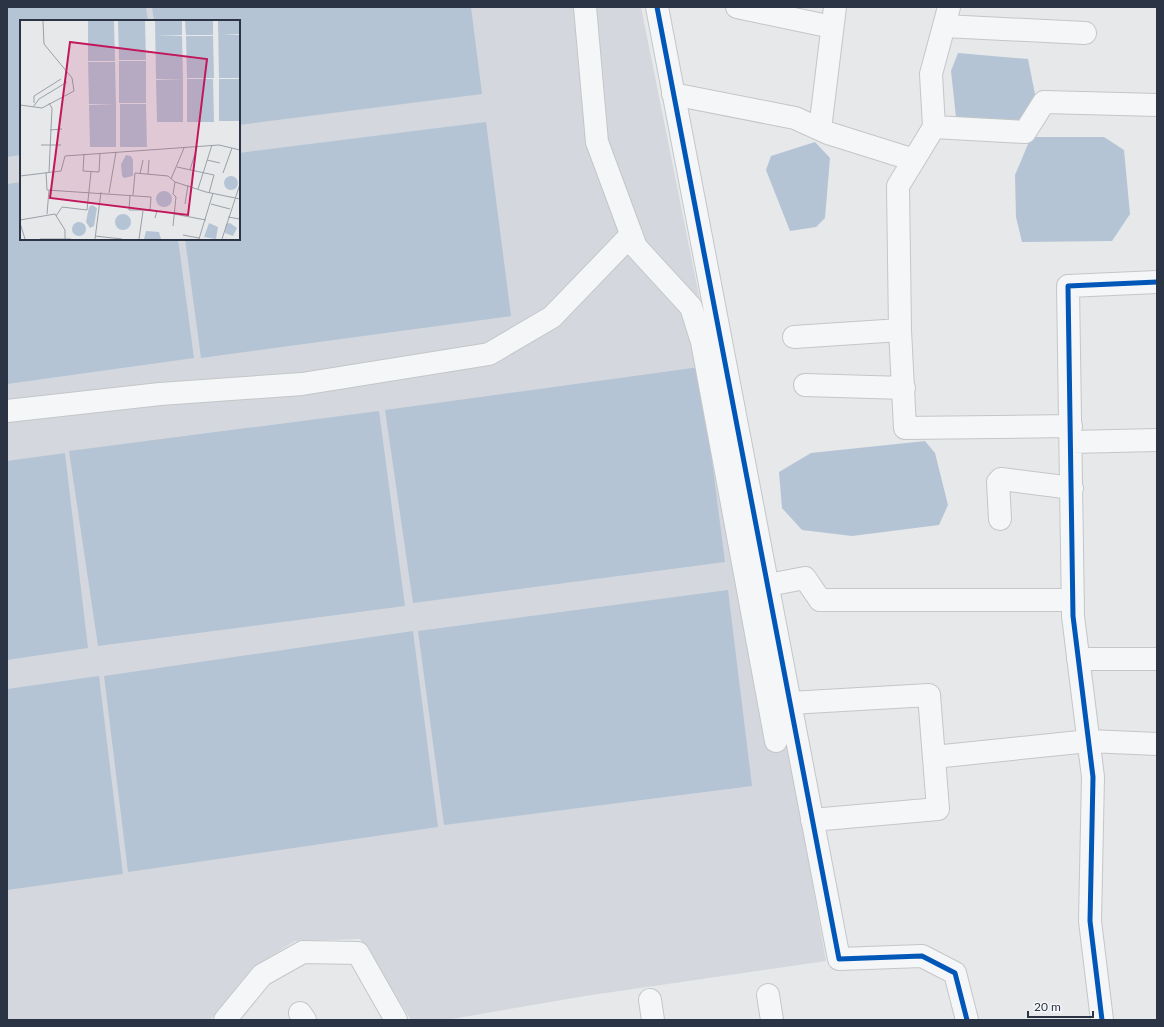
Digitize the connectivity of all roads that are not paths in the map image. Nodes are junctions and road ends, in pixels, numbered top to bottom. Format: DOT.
graph roads {
  1 [pos="585,7"];
  2 [pos="657,7"];
  3 [pos="737,7"];
  4 [pos="834,17"];
  5 [pos="946,17"];
  6 [pos="1085,33"];
  7 [pos="674,94"];
  8 [pos="1157,105"];
  9 [pos="934,127"];
  10 [pos="820,129"];
  11 [pos="914,160"];
  12 [pos="631,235"];
  13 [pos="1157,282"];
  14 [pos="900,330"];
  15 [pos="794,337"];
  16 [pos="805,385"];
  17 [pos="904,388"];
  18 [pos="7,411"];
  19 [pos="1071,434"];
  20 [pos="1157,440"];
  21 [pos="1072,488"];
  22 [pos="1000,519"];
  23 [pos="768,585"];
  24 [pos="1073,600"];
  25 [pos="1078,659"];
  26 [pos="1157,659"];
  27 [pos="790,703"];
  28 [pos="776,741"];
  29 [pos="1089,741"];
  30 [pos="1157,744"];
  31 [pos="934,757"];
  32 [pos="812,820"];
  33 [pos="768,995"];
  34 [pos="225,1020"];
  35 [pos="396,1020"];
  36 [pos="772,1020"];
  37 [pos="967,1020"];
  38 [pos="1102,1020"];
  1 -- 12 [label="street"];
  2 -- 7 [label="street"];
  3 -- 4 [label="street"];
  4 -- 10 [label="street"];
  5 -- 6 [label="street"];
  5 -- 9 [label="street"];
  7 -- 10 [label="street"];
  7 -- 23 [label="street"];
  8 -- 9 [label="street"];
  9 -- 11 [label="street"];
  10 -- 11 [label="street"];
  11 -- 14 [label="street"];
  12 -- 18 [label="street"];
  12 -- 28 [label="street"];
  13 -- 19 [label="street"];
  14 -- 15 [label="street"];
  14 -- 17 [label="street"];
  16 -- 17 [label="street"];
  17 -- 19 [label="street"];
  19 -- 20 [label="street"];
  19 -- 21 [label="street"];
  21 -- 22 [label="street"];
  21 -- 24 [label="street"];
  23 -- 24 [label="street"];
  23 -- 27 [label="street"];
  24 -- 25 [label="street"];
  25 -- 26 [label="street"];
  25 -- 29 [label="street"];
  27 -- 31 [label="street"];
  27 -- 32 [label="street"];
  29 -- 30 [label="street"];
  29 -- 31 [label="street"];
  29 -- 38 [label="street"];
  31 -- 32 [label="street"];
  32 -- 37 [label="street"];
  33 -- 36 [label="street"];
  34 -- 35 [label="street"];
}
